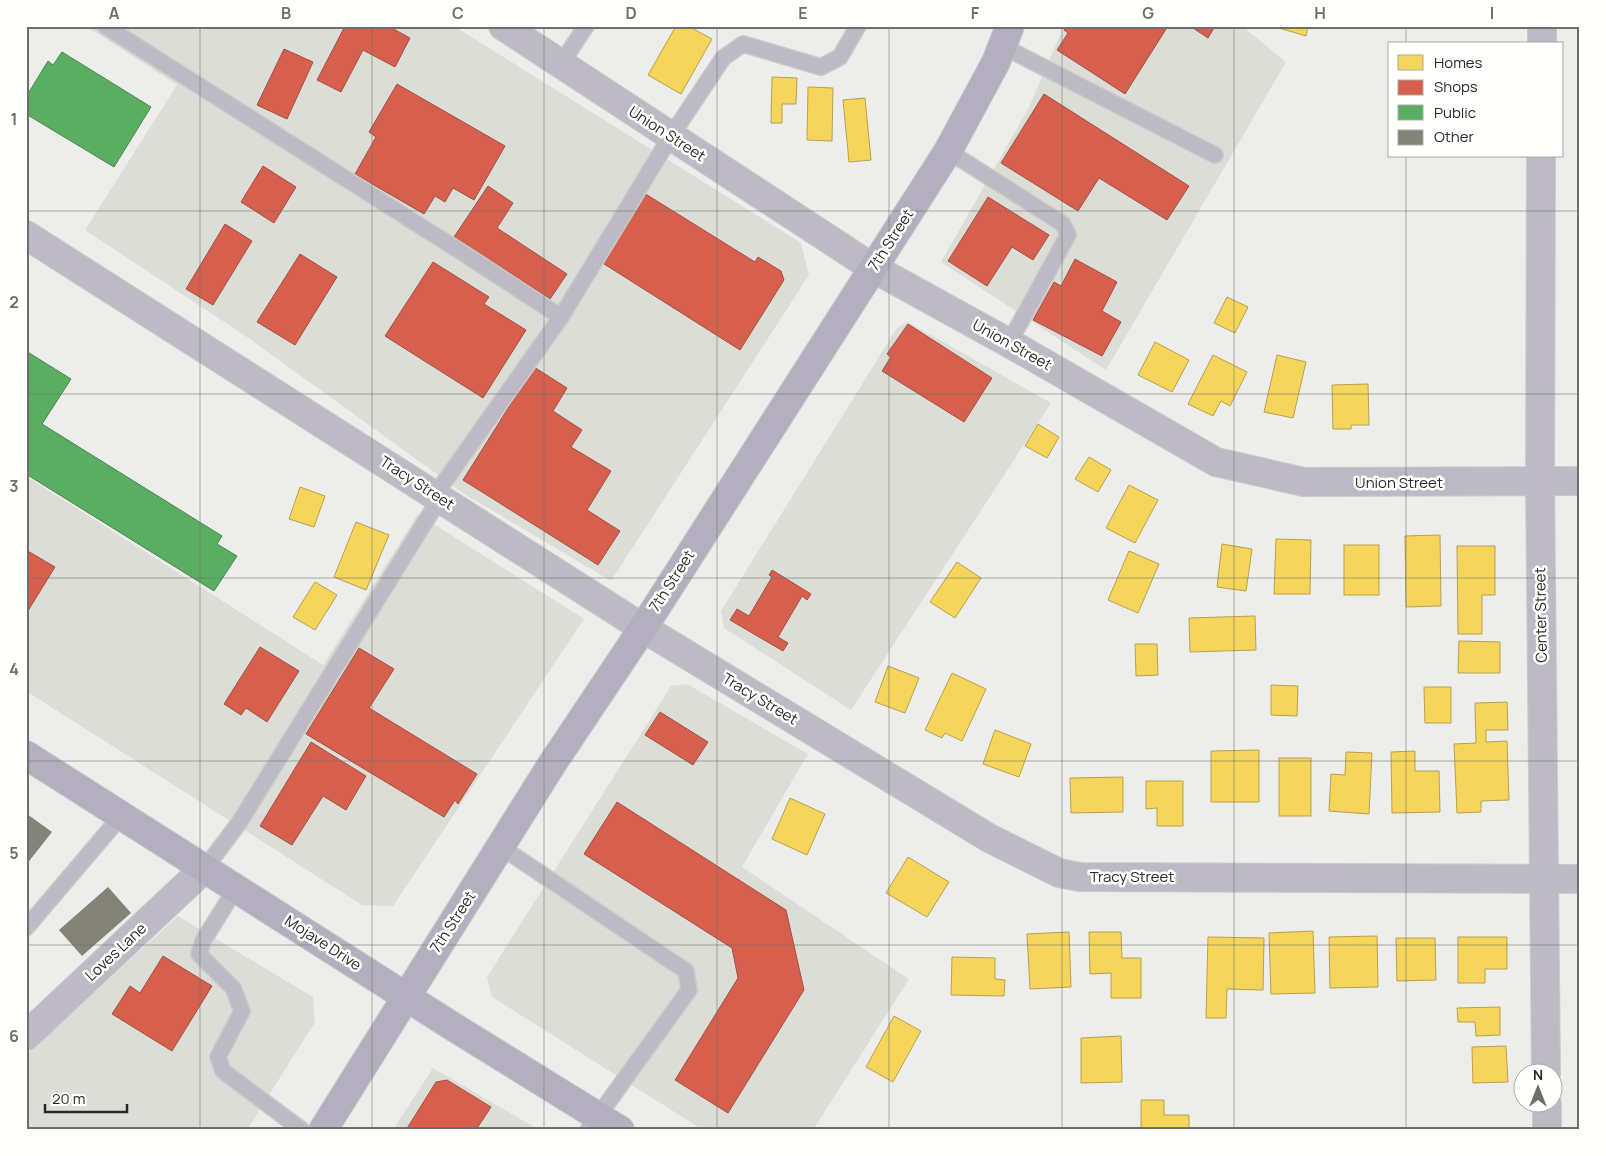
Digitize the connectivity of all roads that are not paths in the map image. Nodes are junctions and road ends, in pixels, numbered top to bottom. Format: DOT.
graph roads {
  1 [pos="105,26"];
  2 [pos="503,26"];
  3 [pos="586,26"];
  4 [pos="858,26"];
  5 [pos="1542,26"];
  6 [pos="1006,36"];
  7 [pos="1542,42"];
  8 [pos="561,64"];
  9 [pos="671,136"];
  10 [pos="948,151"];
  11 [pos="1215,155"];
  12 [pos="1541,158"];
  13 [pos="26,235"];
  14 [pos="873,268"];
  15 [pos="561,317"];
  16 [pos="1009,343"];
  17 [pos="1580,480"];
  18 [pos="1540,481"];
  19 [pos="438,497"];
  20 [pos="642,628"];
  21 [pos="26,755"];
  22 [pos="122,816"];
  23 [pos="502,847"];
  24 [pos="205,868"];
  25 [pos="1544,879"];
  26 [pos="1580,879"];
  27 [pos="236,888"];
  28 [pos="26,928"];
  29 [pos="405,996"];
  30 [pos="26,1036"];
  31 [pos="1546,1064"];
  32 [pos="1547,1114"];
  33 [pos="592,1123"];
  34 [pos="302,1130"];
  35 [pos="323,1130"];
  36 [pos="620,1130"];
  37 [pos="1547,1130"];
  1 -- 15 [label="lane"];
  2 -- 8 [label="street, Union Street"];
  3 -- 8 [label="lane"];
  4 -- 9 [label="lane"];
  5 -- 7 [label="street"];
  6 -- 10 [label="main road, 7th Street"];
  6 -- 11 [label="lane"];
  8 -- 9 [label="street, Union Street"];
  9 -- 14 [label="street, Union Street"];
  9 -- 15 [label="lane"];
  10 -- 14 [label="main road, 7th Street"];
  10 -- 16 [label="lane"];
  12 -- 18 [label="street, Center Street"];
  13 -- 19 [label="street, Tracy Street"];
  14 -- 16 [label="street, Union Street"];
  14 -- 20 [label="main road, 7th Street"];
  15 -- 19 [label="lane"];
  16 -- 18 [label="street, Union Street"];
  17 -- 18 [label="street, Union Street"];
  18 -- 25 [label="street, Center Street"];
  19 -- 20 [label="street, Tracy Street"];
  19 -- 24 [label="lane"];
  20 -- 23 [label="main road, 7th Street"];
  20 -- 25 [label="street, Tracy Street"];
  21 -- 22 [label="main road, Mojave Drive"];
  22 -- 24 [label="main road, Mojave Drive"];
  22 -- 28 [label="lane"];
  23 -- 29 [label="main road, 7th Street"];
  23 -- 33 [label="lane"];
  24 -- 27 [label="main road, Mojave Drive"];
  24 -- 30 [label="street, Loves Lane"];
  25 -- 26 [label="street, Tracy Street"];
  25 -- 31 [label="street, Center Street"];
  27 -- 29 [label="main road, Mojave Drive"];
  27 -- 34 [label="lane"];
  29 -- 33 [label="main road, Mojave Drive"];
  29 -- 35 [label="main road, 7th Street"];
  32 -- 37 [label="street"];
  33 -- 36 [label="main road, Mojave Drive"];
}
